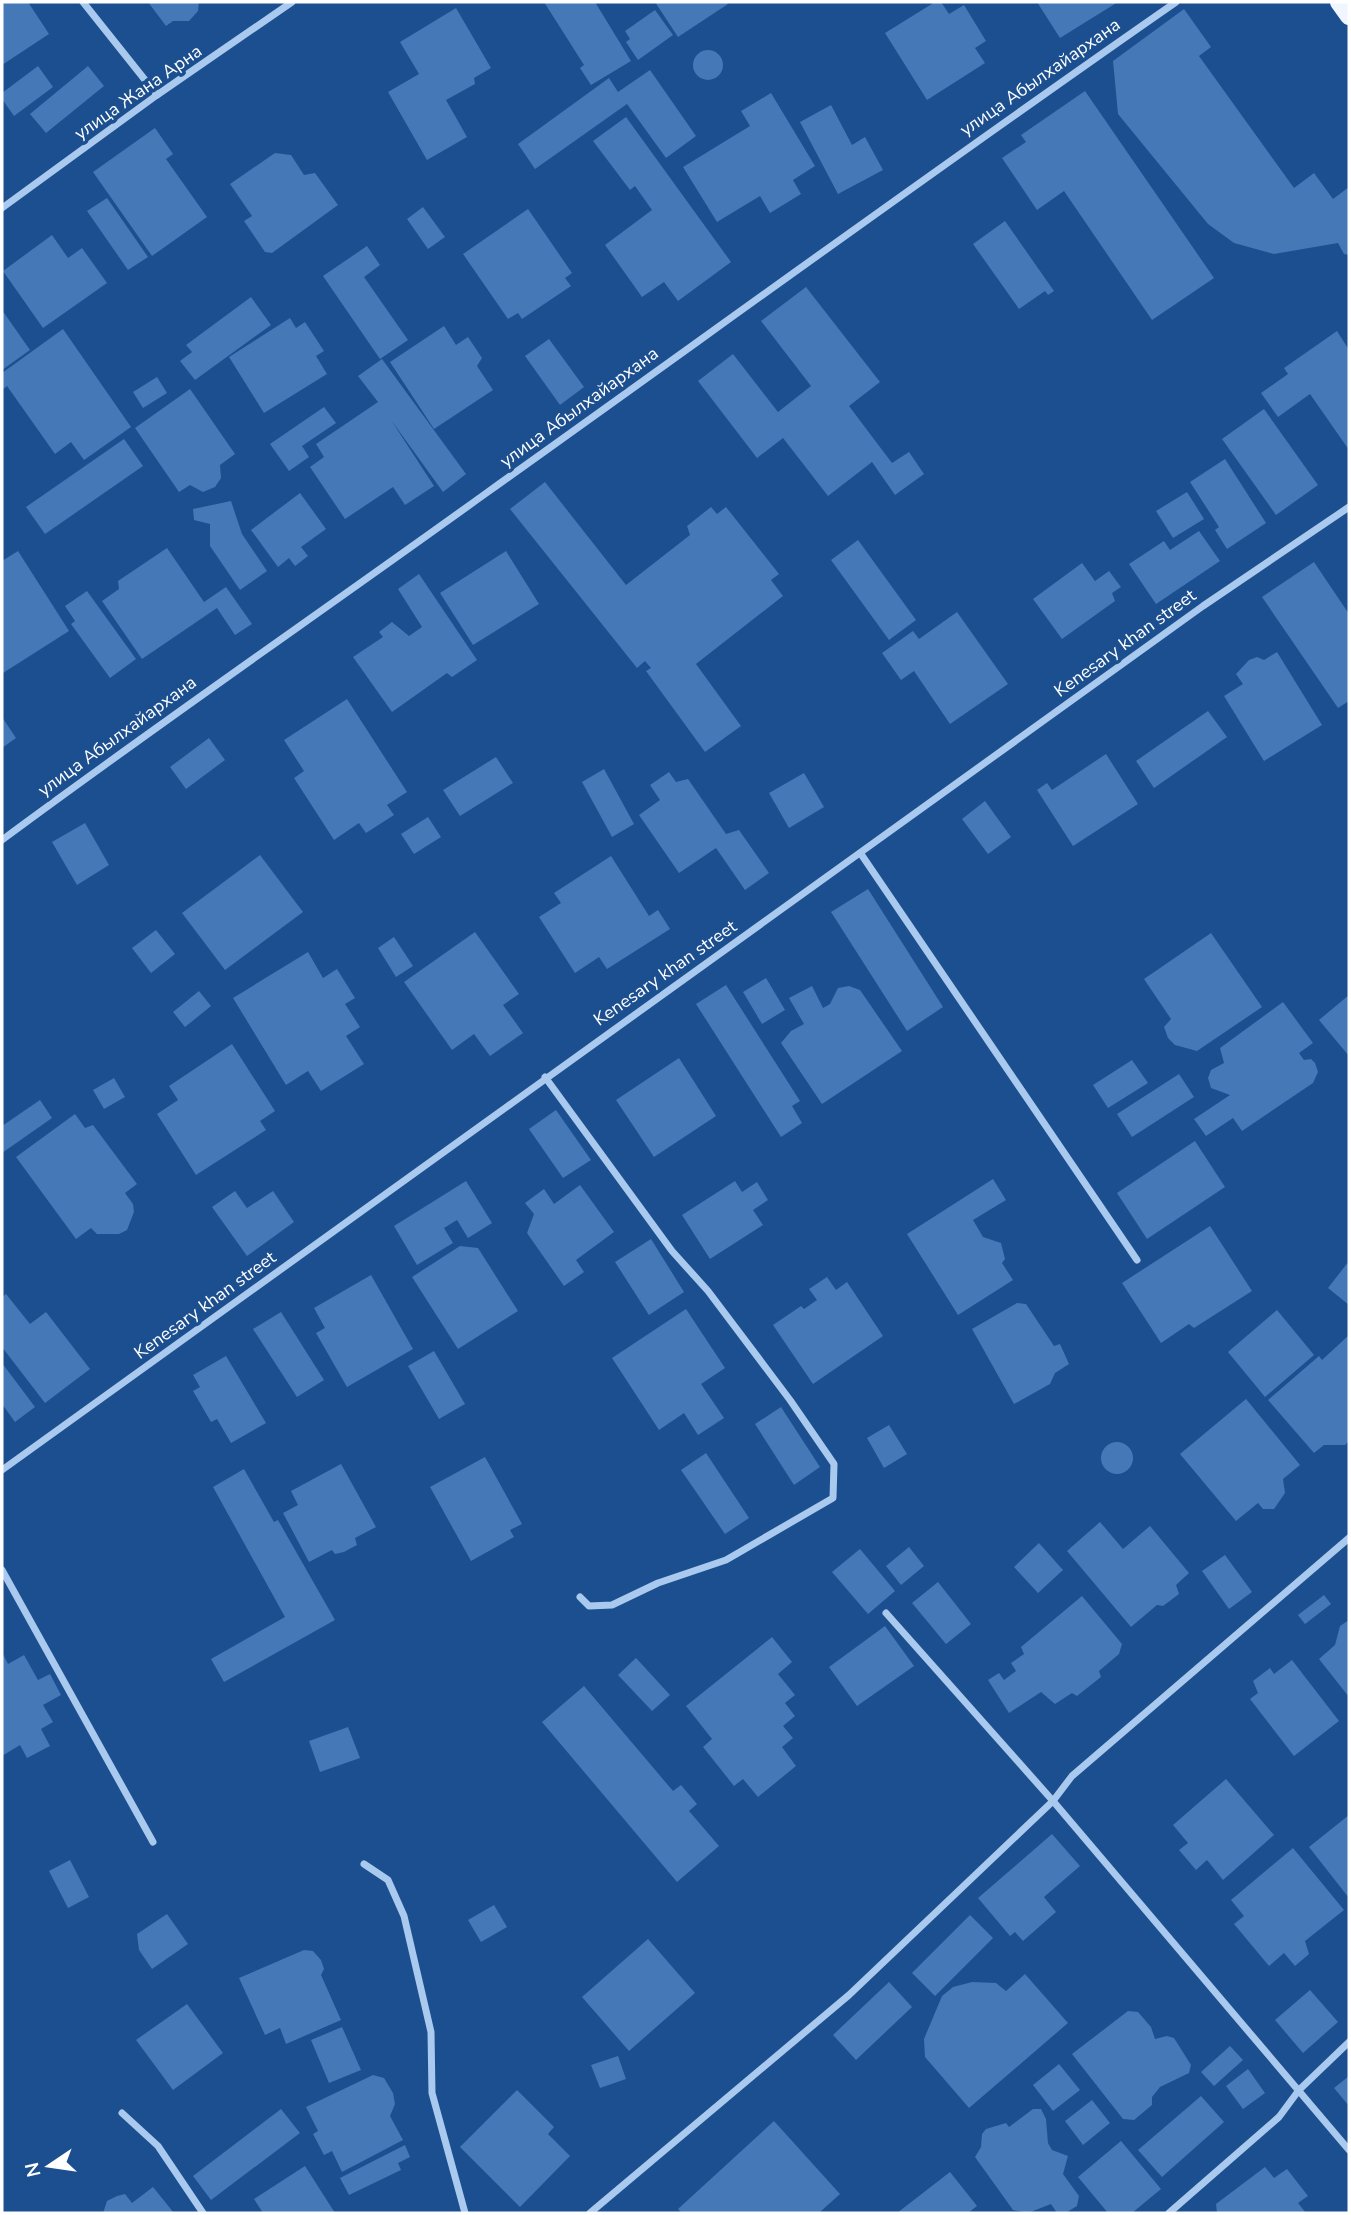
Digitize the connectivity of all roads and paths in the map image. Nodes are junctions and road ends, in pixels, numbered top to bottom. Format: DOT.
graph roads {
  1 [pos="83,2"];
  2 [pos="292,2"];
  3 [pos="1176,2"];
  4 [pos="1339,2"];
  5 [pos="1349,16"];
  6 [pos="157,95"];
  7 [pos="2,208"];
  8 [pos="1349,507"];
  9 [pos="2,840"];
  10 [pos="862,854"];
  11 [pos="545,1077"];
  12 [pos="1137,1260"];
  13 [pos="2,1470"];
  14 [pos="1349,1538"];
  15 [pos="2,1570"];
  16 [pos="580,1597"];
  17 [pos="886,1613"];
  18 [pos="1053,1801"];
  19 [pos="153,1842"];
  20 [pos="363,1864"];
  21 [pos="1349,2042"];
  22 [pos="1298,2090"];
  23 [pos="122,2113"];
  24 [pos="1349,2150"];
  25 [pos="203,2213"];
  26 [pos="465,2213"];
  27 [pos="590,2213"];
  28 [pos="1169,2213"];
  1 -- 6 [label="street"];
  2 -- 6 [label="street, улица Жана Арна"];
  3 -- 9 [label="street, улица Абылхайархана"];
  4 -- 5 [label="main road"];
  6 -- 7 [label="street, улица Жана Арна"];
  8 -- 10 [label="street, Kenesary khan street"];
  10 -- 11 [label="street, Kenesary khan street"];
  10 -- 12 [label="street"];
  11 -- 13 [label="street, Kenesary khan street"];
  11 -- 16 [label="street"];
  14 -- 18 [label="street"];
  15 -- 19 [label="street"];
  17 -- 18 [label="street"];
  18 -- 22 [label="street"];
  18 -- 27 [label="street"];
  20 -- 26 [label="street"];
  21 -- 22 [label="street"];
  22 -- 24 [label="street"];
  22 -- 28 [label="street"];
  23 -- 25 [label="street"];
}
